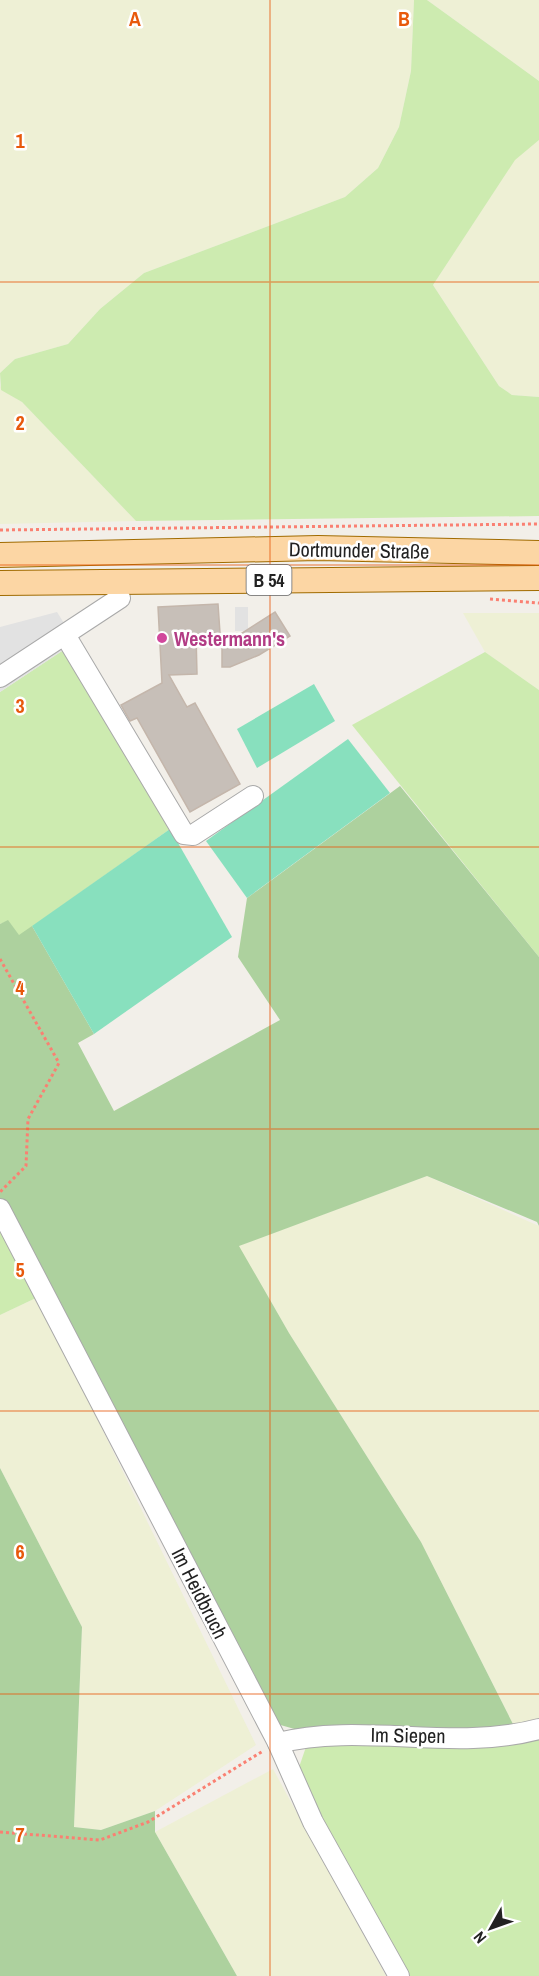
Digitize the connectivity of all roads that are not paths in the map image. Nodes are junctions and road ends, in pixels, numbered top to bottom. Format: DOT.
graph roads {
  1 [pos="539,553"];
  2 [pos="0,555"];
  3 [pos="539,578"];
  4 [pos="0,583"];
  5 [pos="120,598"];
  6 [pos="65,635"];
  7 [pos="0,677"];
  8 [pos="253,796"];
  9 [pos="0,1209"];
  10 [pos="539,1729"];
  11 [pos="278,1743"];
  12 [pos="399,1976"];
  1 -- 2 [label="main road, Dortmunder Straße / B 54"];
  3 -- 4 [label="main road, Dortmunder Straße / B 54"];
  5 -- 6 [label="street"];
  6 -- 7 [label="street"];
  6 -- 8 [label="street"];
  9 -- 11 [label="street, Im Heidbruch"];
  10 -- 11 [label="street, Im Siepen"];
  11 -- 12 [label="street, Im Heidbruch"];
}
